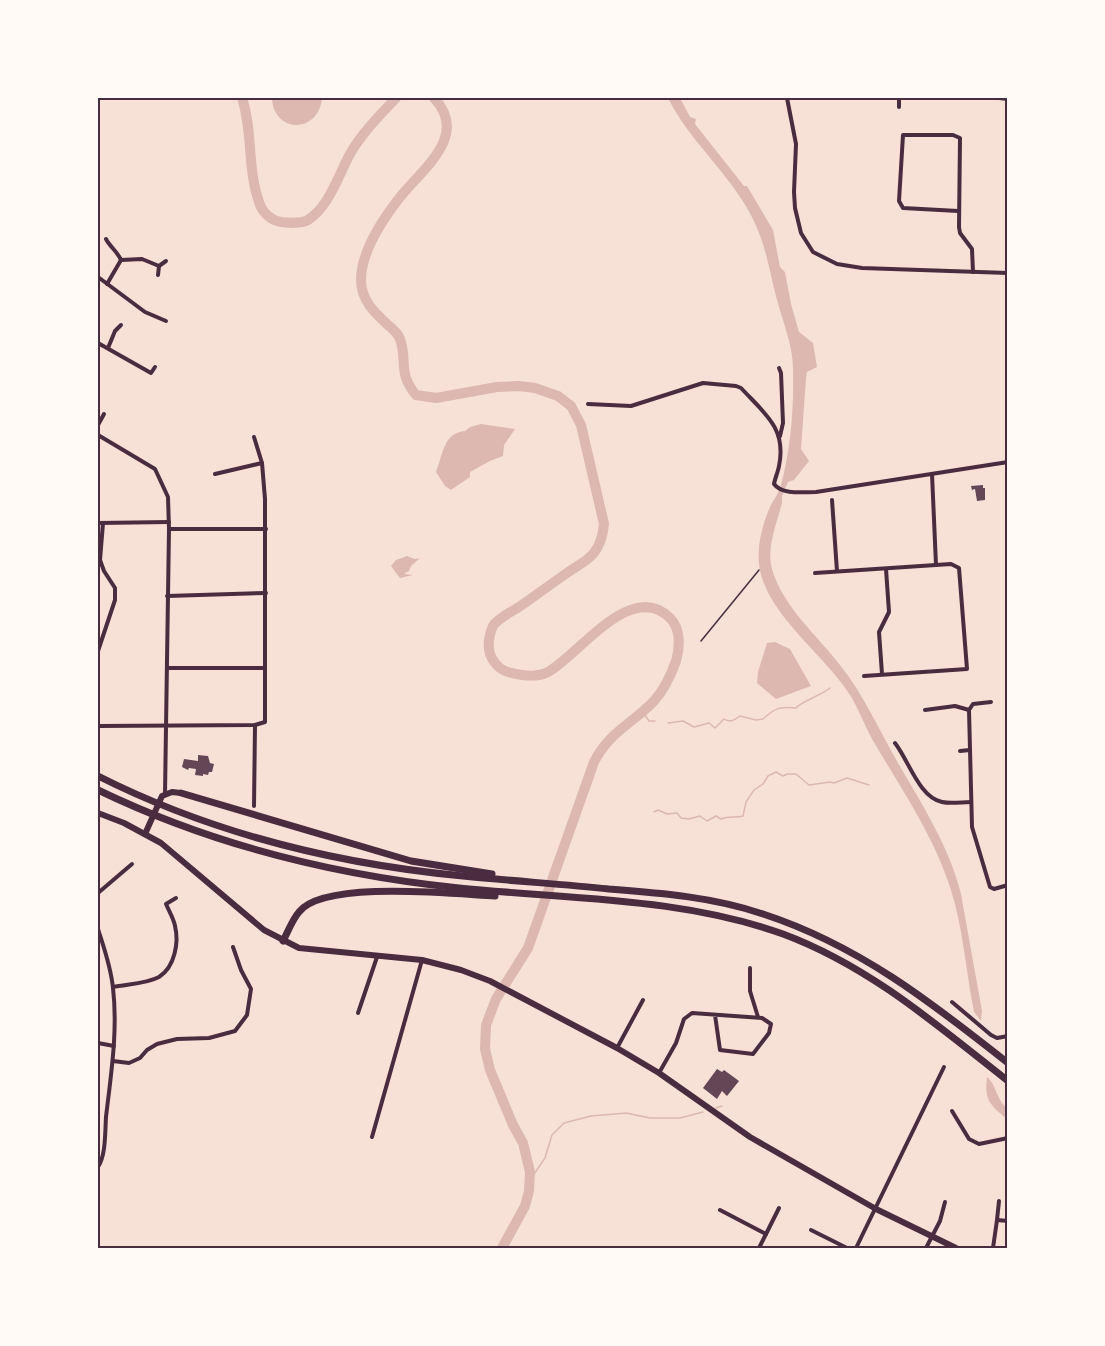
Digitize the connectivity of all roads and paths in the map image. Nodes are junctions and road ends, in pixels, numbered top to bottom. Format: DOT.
graph roads {
  1 [pos="787,98"];
  2 [pos="899,98"];
  3 [pos="999,98"];
  4 [pos="1008,99"];
  5 [pos="899,107"];
  6 [pos="958,211"];
  7 [pos="106,239"];
  8 [pos="109,246"];
  9 [pos="101,249"];
  10 [pos="121,260"];
  11 [pos="166,261"];
  12 [pos="159,266"];
  13 [pos="973,272"];
  14 [pos="1008,273"];
  15 [pos="158,275"];
  16 [pos="98,277"];
  17 [pos="107,284"];
  18 [pos="166,321"];
  19 [pos="121,325"];
  20 [pos="109,331"];
  21 [pos="114,333"];
  22 [pos="98,343"];
  23 [pos="108,348"];
  24 [pos="155,367"];
  25 [pos="779,368"];
  26 [pos="151,373"];
  27 [pos="156,379"];
  28 [pos="588,404"];
  29 [pos="104,414"];
  30 [pos="98,426"];
  31 [pos="98,435"];
  32 [pos="780,435"];
  33 [pos="254,437"];
  34 [pos="1008,462"];
  35 [pos="262,463"];
  36 [pos="215,474"];
  37 [pos="932,474"];
  38 [pos="832,500"];
  39 [pos="169,522"];
  40 [pos="100,523"];
  41 [pos="170,529"];
  42 [pos="266,529"];
  43 [pos="936,565"];
  44 [pos="886,569"];
  45 [pos="759,570"];
  46 [pos="837,571"];
  47 [pos="815,573"];
  48 [pos="266,593"];
  49 [pos="167,596"];
  50 [pos="701,641"];
  51 [pos="98,651"];
  52 [pos="166,668"];
  53 [pos="265,668"];
  54 [pos="882,674"];
  55 [pos="864,676"];
  56 [pos="991,702"];
  57 [pos="925,710"];
  58 [pos="969,710"];
  59 [pos="165,725"];
  60 [pos="255,725"];
  61 [pos="98,726"];
  62 [pos="895,742"];
  63 [pos="910,748"];
  64 [pos="970,750"];
  65 [pos="960,751"];
  66 [pos="903,753"];
  67 [pos="98,776"];
  68 [pos="98,790"];
  69 [pos="181,793"];
  70 [pos="163,796"];
  71 [pos="971,802"];
  72 [pos="254,806"];
  73 [pos="98,813"];
  74 [pos="145,834"];
  75 [pos="132,864"];
  76 [pos="460,873"];
  77 [pos="1008,885"];
  78 [pos="459,891"];
  79 [pos="98,893"];
  80 [pos="176,898"];
  81 [pos="98,929"];
  82 [pos="283,941"];
  83 [pos="233,946"];
  84 [pos="377,957"];
  85 [pos="422,960"];
  86 [pos="750,968"];
  87 [pos="113,987"];
  88 [pos="643,1000"];
  89 [pos="952,1002"];
  90 [pos="358,1013"];
  91 [pos="715,1015"];
  92 [pos="758,1018"];
  93 [pos="1008,1036"];
  94 [pos="98,1043"];
  95 [pos="114,1046"];
  96 [pos="616,1048"];
  97 [pos="113,1061"];
  98 [pos="1008,1063"];
  99 [pos="944,1067"];
  100 [pos="659,1073"];
  101 [pos="1008,1081"];
  102 [pos="952,1112"];
  103 [pos="372,1137"];
  104 [pos="1008,1138"];
  105 [pos="98,1167"];
  106 [pos="999,1201"];
  107 [pos="945,1202"];
  108 [pos="779,1208"];
  109 [pos="876,1209"];
  110 [pos="720,1210"];
  111 [pos="997,1220"];
  112 [pos="1008,1221"];
  113 [pos="812,1230"];
  114 [pos="766,1234"];
  115 [pos="933,1236"];
  116 [pos="759,1248"];
  117 [pos="847,1248"];
  118 [pos="856,1248"];
  119 [pos="926,1248"];
  120 [pos="956,1248"];
  121 [pos="993,1248"];
  1 -- 13 [label="street"];
  2 -- 5 [label="street"];
  3 -- 4 [label="street"];
  6 -- 6 [label="street"];
  6 -- 13 [label="street"];
  7 -- 8 [label="street"];
  8 -- 9 [label="street"];
  8 -- 10 [label="street"];
  10 -- 12 [label="street"];
  10 -- 17 [label="street"];
  11 -- 12 [label="street"];
  12 -- 15 [label="street"];
  13 -- 14 [label="street"];
  16 -- 17 [label="street"];
  17 -- 18 [label="street"];
  19 -- 21 [label="street"];
  20 -- 21 [label="street"];
  21 -- 23 [label="street"];
  22 -- 23 [label="street"];
  23 -- 26 [label="street"];
  24 -- 26 [label="street"];
  25 -- 32 [label="street"];
  26 -- 27 [label="street"];
  28 -- 32 [label="street"];
  29 -- 30 [label="street"];
  31 -- 39 [label="street"];
  32 -- 37 [label="street"];
  33 -- 35 [label="street"];
  34 -- 37 [label="street"];
  35 -- 36 [label="street"];
  35 -- 42 [label="street"];
  37 -- 43 [label="street"];
  38 -- 46 [label="street"];
  39 -- 40 [label="street"];
  39 -- 41 [label="street"];
  40 -- 51 [label="street"];
  41 -- 42 [label="street"];
  41 -- 49 [label="street"];
  42 -- 48 [label="street"];
  43 -- 44 [label="street"];
  43 -- 54 [label="street"];
  44 -- 46 [label="street"];
  44 -- 54 [label="street"];
  45 -- 50 [label="path"];
  46 -- 47 [label="street"];
  48 -- 49 [label="street"];
  48 -- 53 [label="street"];
  49 -- 52 [label="street"];
  52 -- 53 [label="street"];
  52 -- 59 [label="street"];
  53 -- 60 [label="street"];
  54 -- 55 [label="street"];
  56 -- 58 [label="street"];
  57 -- 58 [label="street"];
  58 -- 64 [label="street"];
  59 -- 60 [label="street"];
  59 -- 61 [label="street"];
  59 -- 70 [label="street"];
  60 -- 72 [label="street"];
  62 -- 66 [label="street"];
  63 -- 66 [label="street"];
  64 -- 65 [label="street"];
  64 -- 71 [label="street"];
  66 -- 71 [label="street"];
  67 -- 76 [label="highway"];
  68 -- 78 [label="highway"];
  69 -- 70 [label="main road"];
  69 -- 76 [label="highway"];
  70 -- 74 [label="main road"];
  71 -- 77 [label="street"];
  73 -- 74 [label="main road"];
  74 -- 82 [label="main road"];
  75 -- 79 [label="street"];
  76 -- 98 [label="highway"];
  78 -- 82 [label="highway"];
  78 -- 101 [label="highway"];
  80 -- 87 [label="street"];
  81 -- 87 [label="street"];
  82 -- 84 [label="main road"];
  83 -- 97 [label="street"];
  84 -- 85 [label="main road"];
  84 -- 90 [label="street"];
  85 -- 96 [label="main road"];
  85 -- 103 [label="street"];
  86 -- 92 [label="street"];
  87 -- 95 [label="street"];
  88 -- 96 [label="street"];
  89 -- 93 [label="street"];
  91 -- 92 [label="street"];
  91 -- 92 [label="street"];
  91 -- 100 [label="street"];
  94 -- 95 [label="street"];
  95 -- 97 [label="street"];
  96 -- 100 [label="main road"];
  97 -- 105 [label="street"];
  99 -- 109 [label="street"];
  100 -- 109 [label="main road"];
  102 -- 104 [label="street"];
  106 -- 111 [label="street"];
  107 -- 115 [label="street"];
  108 -- 114 [label="street"];
  109 -- 115 [label="main road"];
  109 -- 118 [label="street"];
  110 -- 114 [label="street"];
  111 -- 112 [label="street"];
  111 -- 121 [label="street"];
  113 -- 117 [label="street"];
  114 -- 116 [label="street"];
  115 -- 119 [label="street"];
  115 -- 120 [label="main road"];
}
